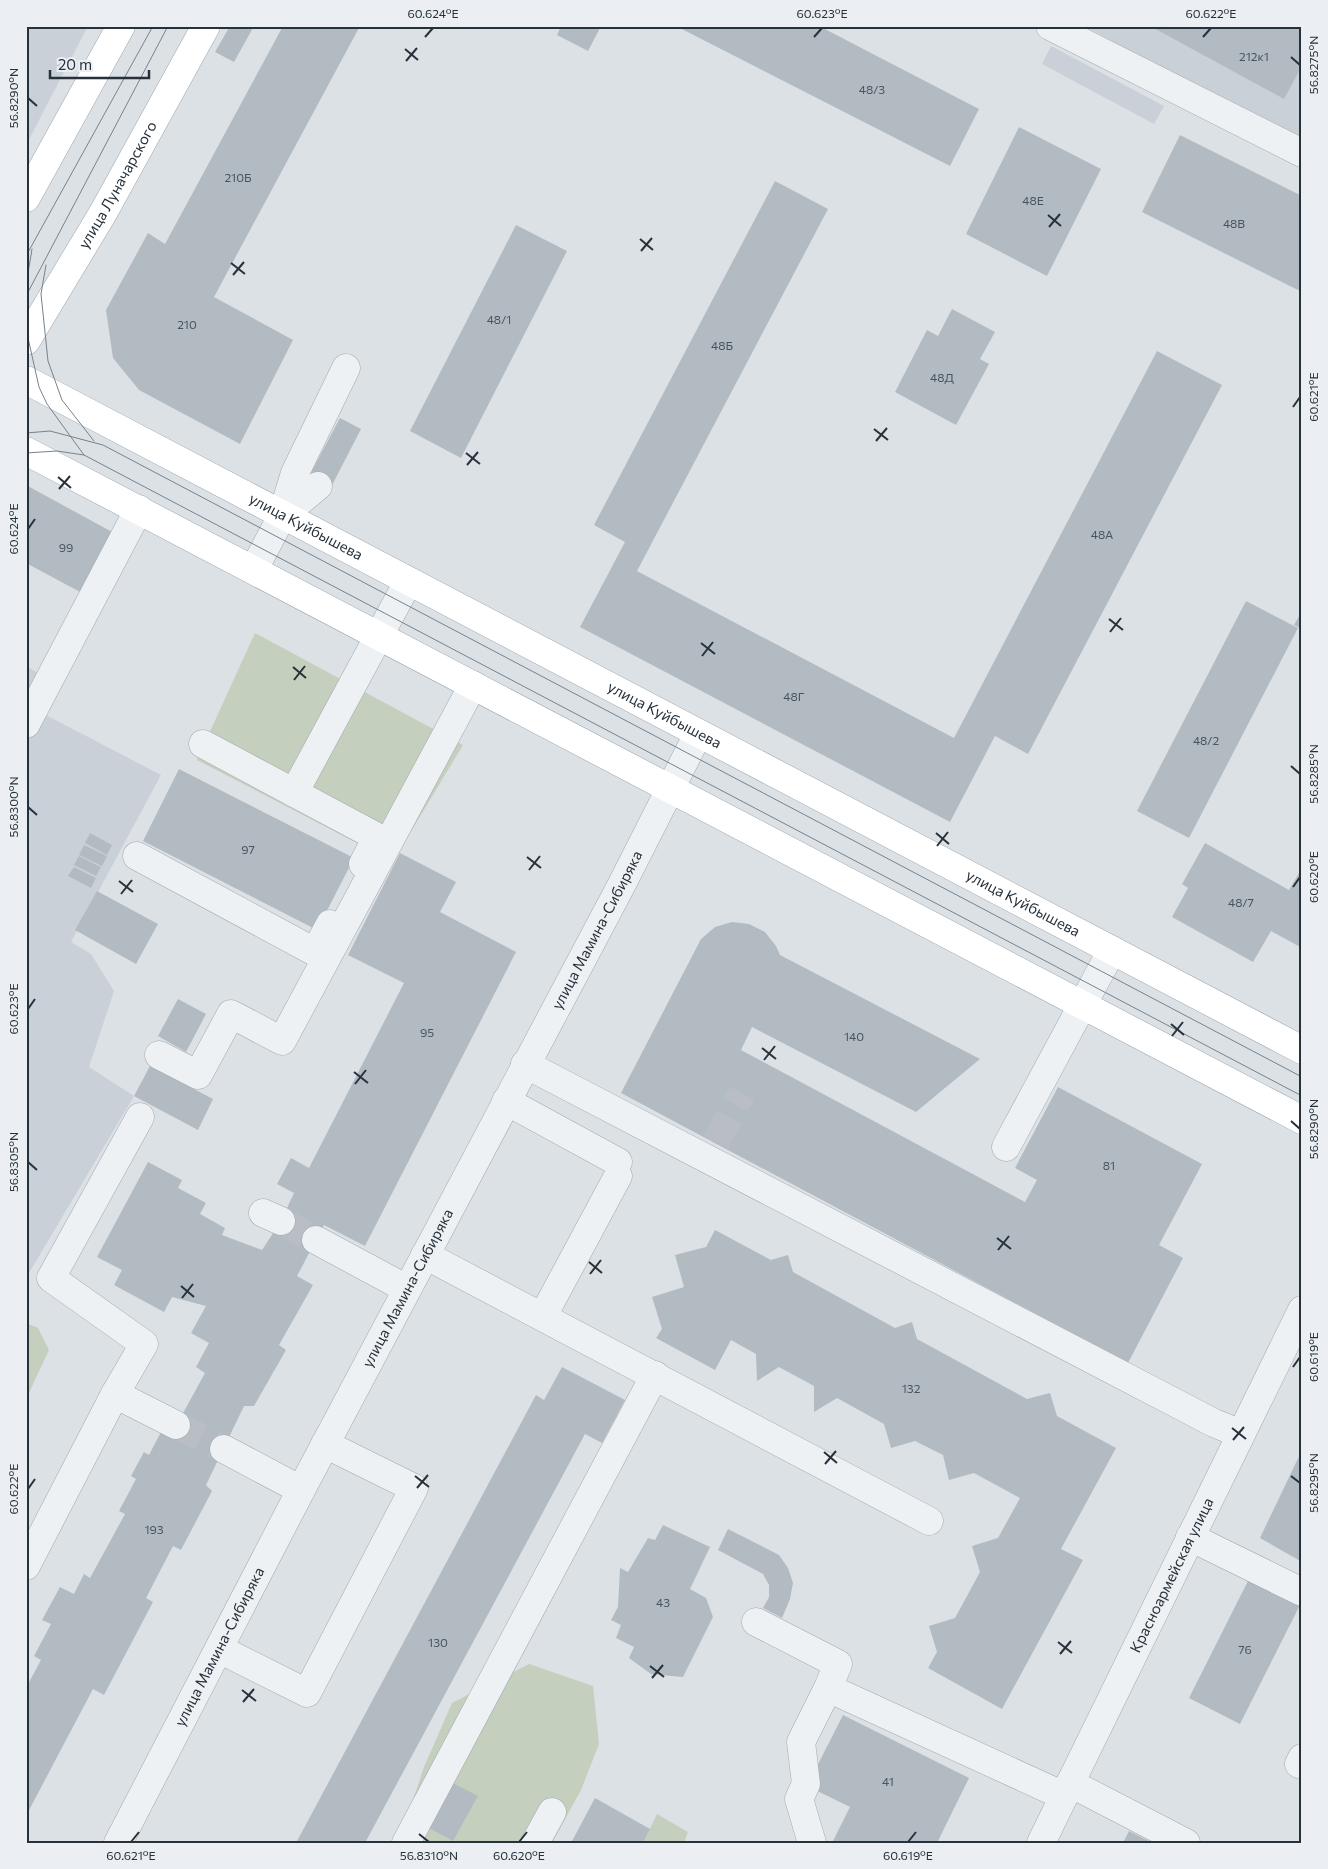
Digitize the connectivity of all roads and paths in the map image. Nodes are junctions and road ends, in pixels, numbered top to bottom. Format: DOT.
graph roads {
  1 [pos="121,26"];
  2 [pos="206,26"];
  3 [pos="1050,26"];
  4 [pos="1302,153"];
  5 [pos="26,198"];
  6 [pos="26,341"];
  7 [pos="346,368"];
  8 [pos="26,380"];
  9 [pos="26,451"];
  10 [pos="318,486"];
  11 [pos="139,509"];
  12 [pos="282,516"];
  13 [pos="254,569"];
  14 [pos="408,582"];
  15 [pos="379,635"];
  16 [pos="474,685"];
  17 [pos="26,724"];
  18 [pos="698,734"];
  19 [pos="203,744"];
  20 [pos="670,788"];
  21 [pos="294,793"];
  22 [pos="137,856"];
  23 [pos="1112,950"];
  24 [pos="1082,1005"];
  25 [pos="1302,1050"];
  26 [pos="159,1055"];
  27 [pos="525,1064"];
  28 [pos="506,1101"];
  29 [pos="140,1117"];
  30 [pos="1302,1120"];
  31 [pos="1006,1147"];
  32 [pos="316,1240"];
  33 [pos="425,1255"];
  34 [pos="407,1289"];
  35 [pos="1302,1310"];
  36 [pos="543,1316"];
  37 [pos="655,1375"];
  38 [pos="115,1394"];
  39 [pos="176,1425"];
  40 [pos="1241,1434"];
  41 [pos="325,1444"];
  42 [pos="224,1449"];
  43 [pos="301,1490"];
  44 [pos="929,1521"];
  45 [pos="1194,1530"];
  46 [pos="26,1566"];
  47 [pos="1302,1576"];
  48 [pos="1302,1592"];
  49 [pos="756,1622"];
  50 [pos="219,1648"];
  51 [pos="828,1688"];
  52 [pos="1067,1789"];
  53 [pos="552,1812"];
  54 [pos="118,1843"];
  55 [pos="406,1843"];
  56 [pos="535,1843"];
  57 [pos="812,1843"];
  58 [pos="1041,1843"];
  59 [pos="1186,1843"];
  1 -- 5 [label="main road"];
  2 -- 6 [label="main road, улица Луначарского"];
  3 -- 4 [label="street"];
  7 -- 12 [label="street"];
  8 -- 12 [label="main road, улица Куйбышева"];
  9 -- 11 [label="main road"];
  10 -- 12 [label="street"];
  11 -- 13 [label="main road"];
  11 -- 17 [label="street"];
  12 -- 13 [label="street"];
  12 -- 14 [label="main road, улица Куйбышева"];
  13 -- 15 [label="main road"];
  14 -- 15 [label="street"];
  14 -- 18 [label="main road, улица Куйбышева"];
  15 -- 16 [label="main road"];
  15 -- 21 [label="street"];
  16 -- 20 [label="main road"];
  16 -- 26 [label="street"];
  18 -- 20 [label="street, улица Мамина-Сибиряка"];
  18 -- 23 [label="main road, улица Куйбышева"];
  19 -- 21 [label="street"];
  20 -- 24 [label="main road"];
  20 -- 27 [label="street, улица Мамина-Сибиряка"];
  21 -- 22 [label="street"];
  23 -- 24 [label="street"];
  23 -- 25 [label="main road, улица Куйбышева"];
  24 -- 30 [label="main road"];
  24 -- 31 [label="street"];
  27 -- 28 [label="street, улица Мамина-Сибиряка"];
  27 -- 40 [label="street"];
  28 -- 33 [label="street, улица Мамина-Сибиряка"];
  28 -- 36 [label="street"];
  29 -- 38 [label="street"];
  32 -- 34 [label="street"];
  33 -- 34 [label="street, улица Мамина-Сибиряка"];
  33 -- 36 [label="street"];
  34 -- 41 [label="street, улица Мамина-Сибиряка"];
  35 -- 40 [label="street, Красноармейская улица"];
  36 -- 37 [label="street"];
  37 -- 44 [label="street"];
  37 -- 55 [label="street"];
  38 -- 39 [label="street"];
  38 -- 46 [label="street"];
  40 -- 45 [label="street, Красноармейская улица"];
  41 -- 43 [label="street, улица Мамина-Сибиряка"];
  41 -- 50 [label="street"];
  42 -- 43 [label="street"];
  43 -- 50 [label="street, улица Мамина-Сибиряка"];
  45 -- 47 [label="street"];
  45 -- 48 [label="street"];
  45 -- 52 [label="street, Красноармейская улица"];
  49 -- 51 [label="street"];
  50 -- 54 [label="street, улица Мамина-Сибиряка"];
  51 -- 52 [label="street"];
  51 -- 57 [label="street"];
  52 -- 58 [label="street, Красноармейская улица"];
  52 -- 59 [label="street"];
  53 -- 56 [label="street"];
}
